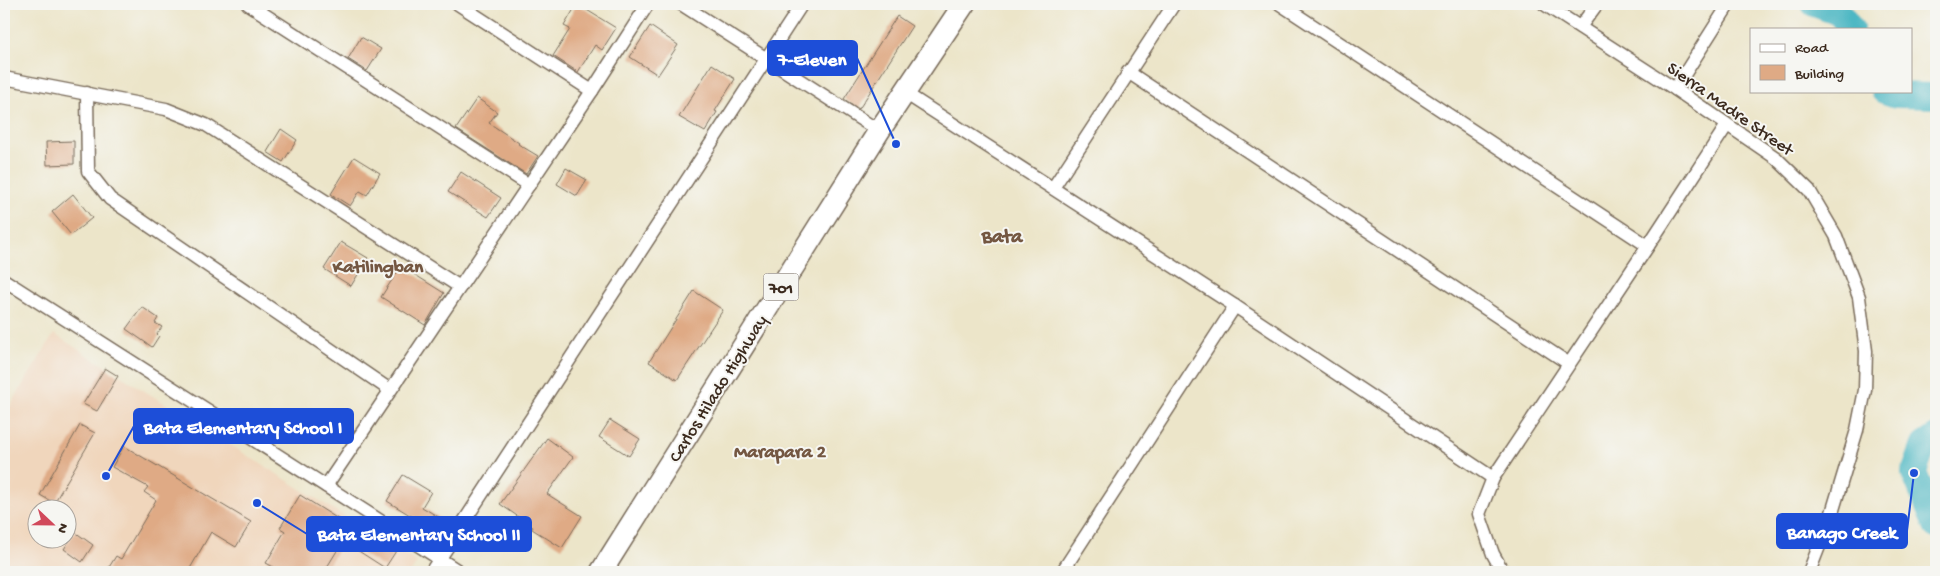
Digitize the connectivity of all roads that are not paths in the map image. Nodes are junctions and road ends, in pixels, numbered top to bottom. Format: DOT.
graph roads {
  1 [pos="248,4"];
  2 [pos="458,4"];
  3 [pos="648,4"];
  4 [pos="680,4"];
  5 [pos="802,4"];
  6 [pos="964,4"];
  7 [pos="1174,4"];
  8 [pos="1280,4"];
  9 [pos="1544,4"];
  10 [pos="1597,4"];
  11 [pos="1729,4"];
  12 [pos="1580,27"];
  13 [pos="767,59"];
  14 [pos="1128,72"];
  15 [pos="4,78"];
  16 [pos="1675,88"];
  17 [pos="592,91"];
  18 [pos="905,92"];
  19 [pos="87,93"];
  20 [pos="1727,125"];
  21 [pos="879,132"];
  22 [pos="529,185"];
  23 [pos="1053,188"];
  24 [pos="1648,246"];
  25 [pos="4,280"];
  26 [pos="460,287"];
  27 [pos="1235,306"];
  28 [pos="1568,363"];
  29 [pos="390,390"];
  30 [pos="1493,478"];
  31 [pos="326,486"];
  32 [pos="439,559"];
  33 [pos="431,572"];
  34 [pos="460,572"];
  35 [pos="601,572"];
  36 [pos="1062,572"];
  37 [pos="1502,572"];
  38 [pos="1809,572"];
  1 -- 22 [label="street"];
  2 -- 17 [label="street"];
  3 -- 17 [label="street"];
  4 -- 13 [label="street"];
  5 -- 13 [label="street"];
  6 -- 18 [label="main road, Carlos Hilado Highway / 701"];
  7 -- 14 [label="street"];
  8 -- 24 [label="street"];
  9 -- 12 [label="street, Sierra Madre Street"];
  10 -- 12 [label="street"];
  11 -- 16 [label="street"];
  12 -- 16 [label="street, Sierra Madre Street"];
  13 -- 21 [label="street"];
  13 -- 32 [label="street"];
  14 -- 23 [label="street"];
  14 -- 28 [label="street"];
  15 -- 19 [label="street"];
  16 -- 20 [label="street, Sierra Madre Street"];
  17 -- 22 [label="street"];
  18 -- 21 [label="main road, Carlos Hilado Highway / 701"];
  18 -- 23 [label="street"];
  19 -- 26 [label="street"];
  19 -- 29 [label="street"];
  20 -- 24 [label="street"];
  20 -- 38 [label="street, Sierra Madre Street"];
  21 -- 35 [label="main road, Carlos Hilado Highway / 701"];
  22 -- 26 [label="street"];
  23 -- 27 [label="street"];
  24 -- 28 [label="street"];
  25 -- 31 [label="street"];
  26 -- 29 [label="street"];
  27 -- 30 [label="street"];
  27 -- 36 [label="street"];
  28 -- 30 [label="street"];
  29 -- 31 [label="street"];
  30 -- 37 [label="street"];
  31 -- 32 [label="street"];
  32 -- 33 [label="street"];
  32 -- 34 [label="street"];
}
